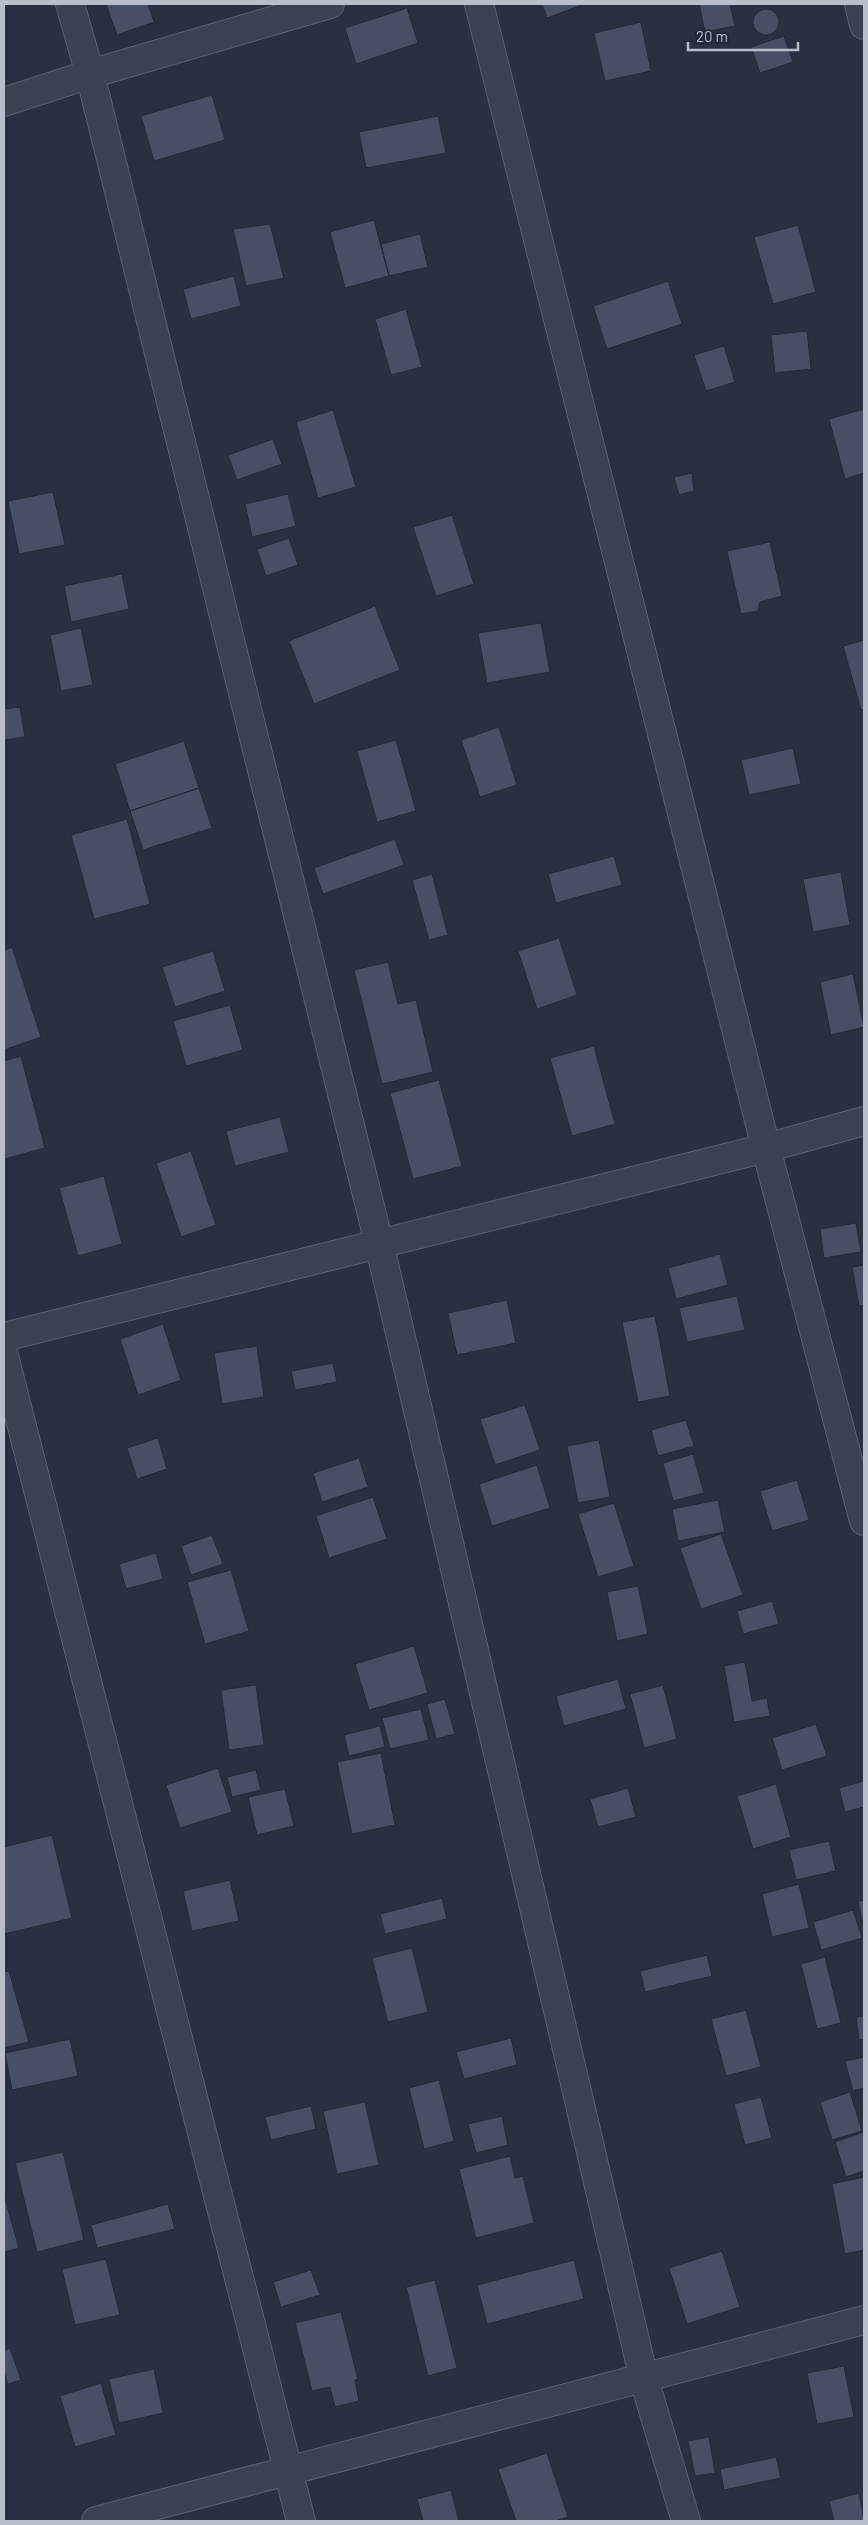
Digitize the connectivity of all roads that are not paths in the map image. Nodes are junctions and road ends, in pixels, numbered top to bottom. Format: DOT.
graph roads {
  1 [pos="70,4"];
  2 [pos="330,4"];
  3 [pos="479,4"];
  4 [pos="859,4"];
  5 [pos="864,24"];
  6 [pos="90,74"];
  7 [pos="4,102"];
  8 [pos="864,1121"];
  9 [pos="766,1148"];
  10 [pos="380,1244"];
  11 [pos="4,1337"];
  12 [pos="4,1356"];
  13 [pos="864,1521"];
  14 [pos="864,2320"];
  15 [pos="644,2379"];
  16 [pos="289,2470"];
  17 [pos="96,2521"];
  18 [pos="301,2521"];
  19 [pos="686,2521"];
  1 -- 6 [label="street"];
  2 -- 6 [label="street"];
  3 -- 9 [label="street"];
  4 -- 5 [label="street"];
  6 -- 7 [label="street"];
  6 -- 10 [label="street"];
  8 -- 9 [label="street"];
  9 -- 10 [label="street"];
  9 -- 13 [label="street"];
  10 -- 11 [label="street"];
  10 -- 15 [label="street"];
  12 -- 16 [label="street"];
  14 -- 15 [label="street"];
  15 -- 16 [label="street"];
  15 -- 19 [label="street"];
  16 -- 17 [label="street"];
  16 -- 18 [label="street"];
}
